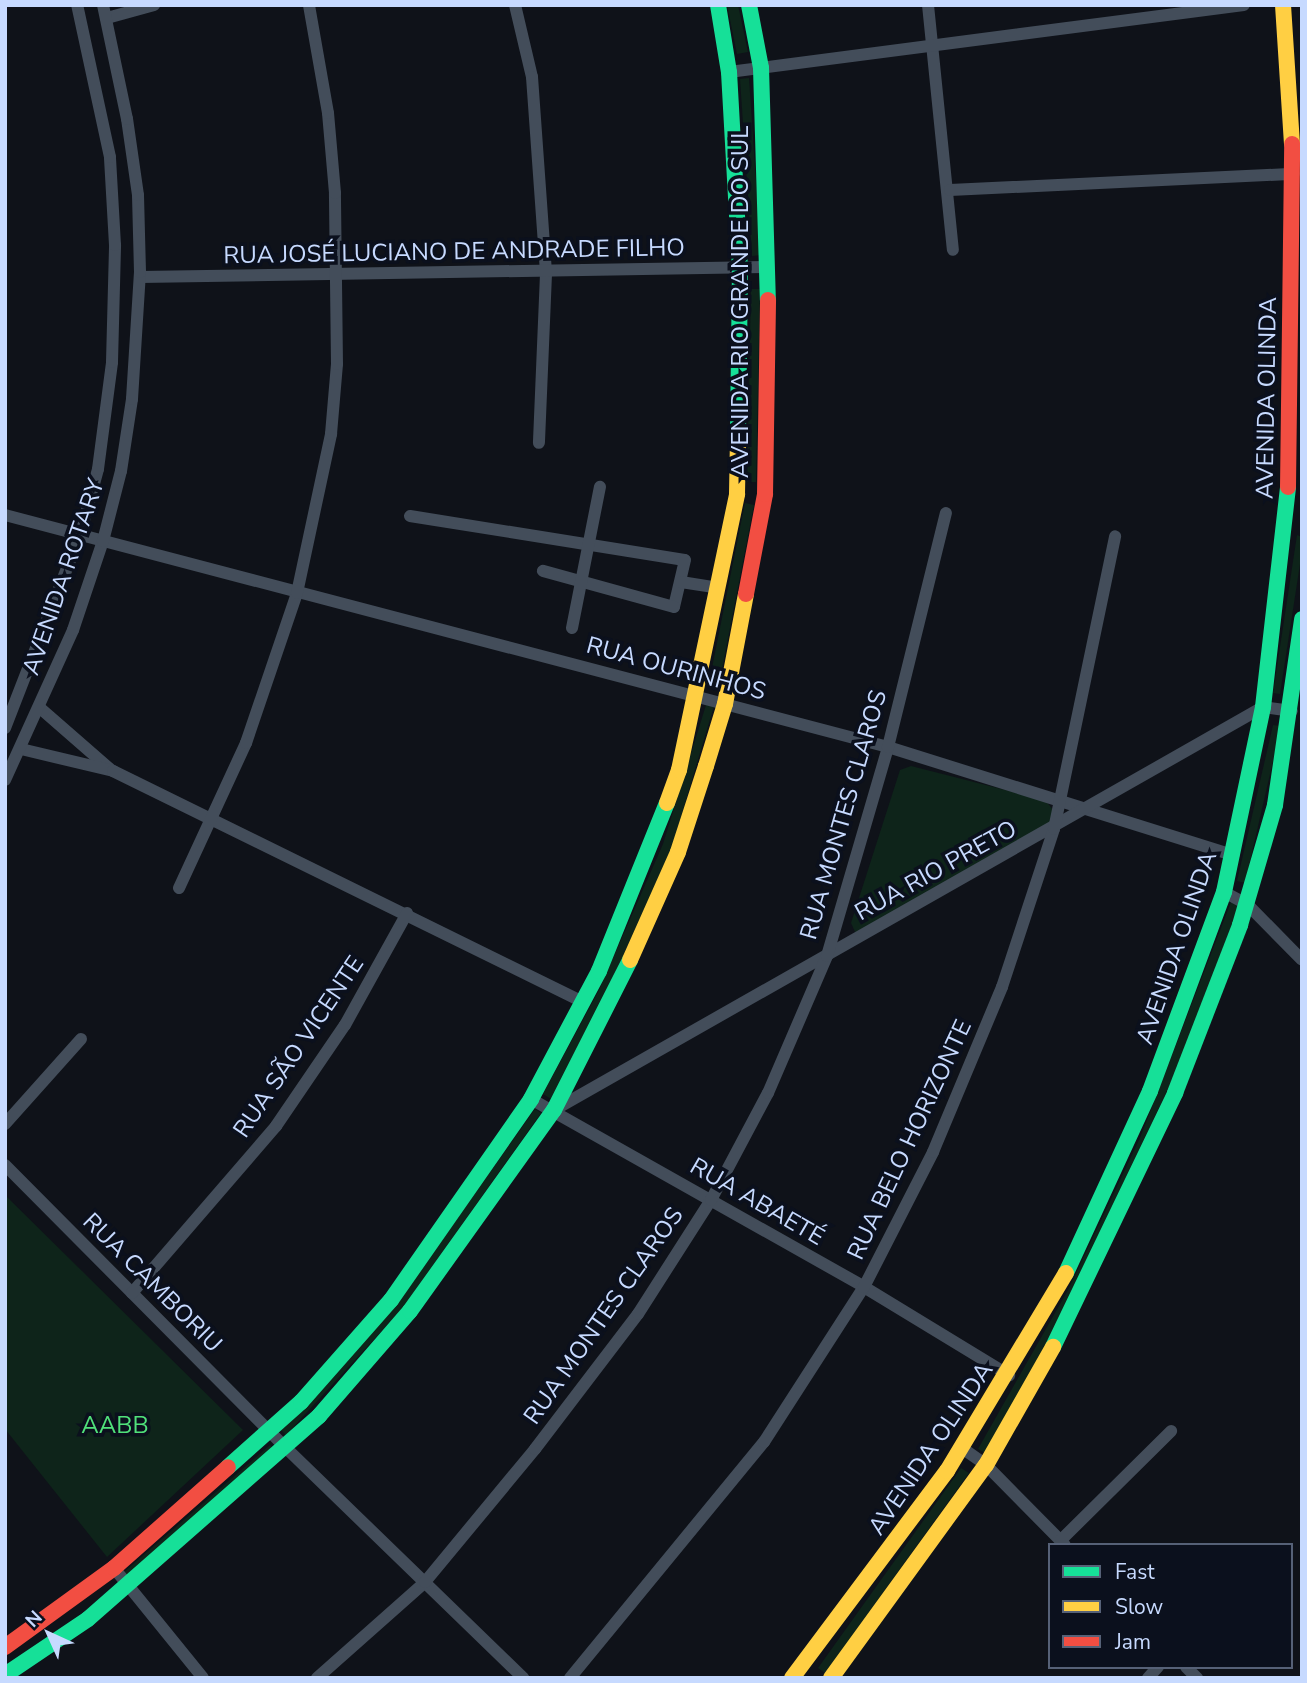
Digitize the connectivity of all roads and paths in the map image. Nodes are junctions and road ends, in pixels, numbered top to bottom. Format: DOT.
graph roads {
  1 [pos="78,5"];
  2 [pos="103,5"];
  3 [pos="154,5"];
  4 [pos="309,5"];
  5 [pos="515,5"];
  6 [pos="718,5"];
  7 [pos="750,5"];
  8 [pos="928,5"];
  9 [pos="1244,5"];
  10 [pos="1283,5"];
  11 [pos="107,18"];
  12 [pos="934,43"];
  13 [pos="761,68"];
  14 [pos="729,72"];
  15 [pos="1294,174"];
  16 [pos="950,190"];
  17 [pos="138,195"];
  18 [pos="113,199"];
  19 [pos="953,250"];
  20 [pos="768,267"];
  21 [pos="740,268"];
  22 [pos="339,273"];
  23 [pos="546,274"];
  24 [pos="140,277"];
  25 [pos="538,443"];
  26 [pos="600,488"];
  27 [pos="946,513"];
  28 [pos="1294,514"];
  29 [pos="5,515"];
  30 [pos="410,516"];
  31 [pos="80,535"];
  32 [pos="1115,536"];
  33 [pos="103,541"];
  34 [pos="592,545"];
  35 [pos="543,571"];
  36 [pos="584,582"];
  37 [pos="681,582"];
  38 [pos="719,588"];
  39 [pos="297,593"];
  40 [pos="1302,619"];
  41 [pos="572,628"];
  42 [pos="697,696"];
  43 [pos="725,704"];
  44 [pos="1263,707"];
  45 [pos="40,708"];
  46 [pos="1297,712"];
  47 [pos="5,728"];
  48 [pos="888,747"];
  49 [pos="21,749"];
  50 [pos="113,771"];
  51 [pos="5,780"];
  52 [pos="1061,802"];
  53 [pos="1088,809"];
  54 [pos="214,819"];
  55 [pos="1054,829"];
  56 [pos="1233,855"];
  57 [pos="180,888"];
  58 [pos="1224,892"];
  59 [pos="1247,904"];
  60 [pos="407,913"];
  61 [pos="827,956"];
  62 [pos="1302,960"];
  63 [pos="583,1002"];
  64 [pos="80,1038"];
  65 [pos="531,1099"];
  66 [pos="554,1110"];
  67 [pos="5,1124"];
  68 [pos="5,1165"];
  69 [pos="711,1200"];
  70 [pos="864,1287"];
  71 [pos="132,1293"];
  72 [pos="1009,1375"];
  73 [pos="270,1431"];
  74 [pos="1171,1432"];
  75 [pos="285,1447"];
  76 [pos="962,1448"];
  77 [pos="986,1465"];
  78 [pos="1063,1543"];
  79 [pos="114,1568"];
  80 [pos="425,1582"];
  81 [pos="130,1585"];
  82 [pos="5,1647"];
  83 [pos="5,1675"];
  84 [pos="799,1675"];
  85 [pos="203,1678"];
  86 [pos="317,1678"];
  87 [pos="523,1678"];
  88 [pos="570,1678"];
  89 [pos="831,1678"];
  1 -- 18 [label="street, AVENIDA ROTARY"];
  2 -- 11 [label="street, AVENIDA ROTARY"];
  3 -- 11 [label="street"];
  4 -- 22 [label="street"];
  5 -- 23 [label="street"];
  6 -- 14 [label="street, AVENIDA RIO GRANDE DO SUL"];
  7 -- 13 [label="street, AVENIDA RIO GRANDE DO SUL"];
  8 -- 12 [label="street"];
  9 -- 12 [label="street"];
  10 -- 15 [label="street, AVENIDA OLINDA"];
  11 -- 17 [label="street, AVENIDA ROTARY"];
  12 -- 13 [label="street"];
  12 -- 16 [label="street"];
  13 -- 14 [label="street"];
  13 -- 20 [label="street, AVENIDA RIO GRANDE DO SUL"];
  14 -- 21 [label="street, AVENIDA RIO GRANDE DO SUL"];
  15 -- 16 [label="street"];
  15 -- 28 [label="street, AVENIDA OLINDA"];
  16 -- 19 [label="street"];
  17 -- 18 [label="street"];
  17 -- 24 [label="street, AVENIDA ROTARY"];
  18 -- 31 [label="street, AVENIDA ROTARY"];
  20 -- 21 [label="street, RUA JOSÉ LUCIANO DE ANDRADE FILHO"];
  20 -- 43 [label="street, AVENIDA RIO GRANDE DO SUL"];
  21 -- 23 [label="street, RUA JOSÉ LUCIANO DE ANDRADE FILHO"];
  21 -- 38 [label="street, AVENIDA RIO GRANDE DO SUL"];
  22 -- 23 [label="street, RUA JOSÉ LUCIANO DE ANDRADE FILHO"];
  22 -- 24 [label="street, RUA JOSÉ LUCIANO DE ANDRADE FILHO"];
  22 -- 39 [label="street"];
  23 -- 25 [label="street"];
  24 -- 33 [label="street, AVENIDA ROTARY"];
  26 -- 34 [label="street"];
  27 -- 48 [label="street, RUA MONTES CLAROS"];
  28 -- 44 [label="street, AVENIDA OLINDA"];
  29 -- 31 [label="street"];
  30 -- 34 [label="street"];
  31 -- 33 [label="street, RUA OURINHOS"];
  31 -- 47 [label="street, AVENIDA ROTARY"];
  32 -- 52 [label="street, RUA BELO HORIZONTE"];
  33 -- 39 [label="street, RUA OURINHOS"];
  33 -- 45 [label="street, AVENIDA ROTARY"];
  34 -- 36 [label="street"];
  34 -- 37 [label="street"];
  35 -- 36 [label="street"];
  36 -- 37 [label="street"];
  36 -- 41 [label="street"];
  37 -- 38 [label="street"];
  38 -- 42 [label="street, AVENIDA RIO GRANDE DO SUL"];
  39 -- 42 [label="street, RUA OURINHOS"];
  39 -- 54 [label="street"];
  40 -- 46 [label="street, AVENIDA OLINDA"];
  42 -- 43 [label="street, RUA OURINHOS"];
  42 -- 63 [label="street, AVENIDA RIO GRANDE DO SUL"];
  43 -- 48 [label="street, RUA OURINHOS"];
  43 -- 66 [label="street, AVENIDA RIO GRANDE DO SUL"];
  44 -- 46 [label="street"];
  44 -- 53 [label="street, RUA RIO PRETO"];
  44 -- 56 [label="street, AVENIDA OLINDA"];
  45 -- 49 [label="street, AVENIDA ROTARY"];
  45 -- 50 [label="street"];
  46 -- 59 [label="street, AVENIDA OLINDA"];
  48 -- 52 [label="street, RUA OURINHOS"];
  48 -- 61 [label="street, RUA MONTES CLAROS"];
  49 -- 50 [label="street"];
  49 -- 51 [label="street, AVENIDA ROTARY"];
  50 -- 54 [label="street"];
  52 -- 53 [label="street, RUA OURINHOS"];
  52 -- 55 [label="street, RUA BELO HORIZONTE"];
  53 -- 55 [label="street, RUA RIO PRETO"];
  53 -- 56 [label="street, RUA OURINHOS"];
  54 -- 57 [label="street"];
  54 -- 60 [label="street"];
  55 -- 61 [label="street, RUA RIO PRETO"];
  55 -- 70 [label="street, RUA BELO HORIZONTE"];
  56 -- 58 [label="street, AVENIDA OLINDA"];
  58 -- 59 [label="street"];
  58 -- 72 [label="street, AVENIDA OLINDA"];
  59 -- 62 [label="street"];
  59 -- 77 [label="street, AVENIDA OLINDA"];
  60 -- 63 [label="street"];
  60 -- 71 [label="street, RUA SÃO VICENTE"];
  61 -- 66 [label="street, RUA RIO PRETO"];
  61 -- 69 [label="street, RUA MONTES CLAROS"];
  63 -- 65 [label="street, AVENIDA RIO GRANDE DO SUL"];
  64 -- 67 [label="street"];
  65 -- 66 [label="street, RUA ABAETÉ"];
  65 -- 73 [label="street, AVENIDA RIO GRANDE DO SUL"];
  66 -- 69 [label="street, RUA ABAETÉ"];
  66 -- 75 [label="street, AVENIDA RIO GRANDE DO SUL"];
  68 -- 71 [label="street, RUA CAMBORIU"];
  69 -- 70 [label="street, RUA ABAETÉ"];
  69 -- 80 [label="street, RUA MONTES CLAROS"];
  70 -- 72 [label="street, RUA ABAETÉ"];
  70 -- 88 [label="street, RUA BELO HORIZONTE"];
  71 -- 73 [label="street, RUA CAMBORIU"];
  72 -- 76 [label="street, AVENIDA OLINDA"];
  73 -- 75 [label="street, RUA CAMBORIU"];
  73 -- 79 [label="street, AVENIDA RIO GRANDE DO SUL"];
  74 -- 78 [label="street"];
  75 -- 80 [label="street"];
  75 -- 81 [label="street, AVENIDA RIO GRANDE DO SUL"];
  76 -- 77 [label="street"];
  76 -- 84 [label="street, AVENIDA OLINDA"];
  77 -- 78 [label="street"];
  77 -- 89 [label="street, AVENIDA OLINDA"];
  79 -- 81 [label="street"];
  79 -- 82 [label="street, AVENIDA RIO GRANDE DO SUL"];
  80 -- 86 [label="street, RUA MONTES CLAROS"];
  80 -- 87 [label="street"];
  81 -- 83 [label="street, AVENIDA RIO GRANDE DO SUL"];
  81 -- 85 [label="street"];
}
